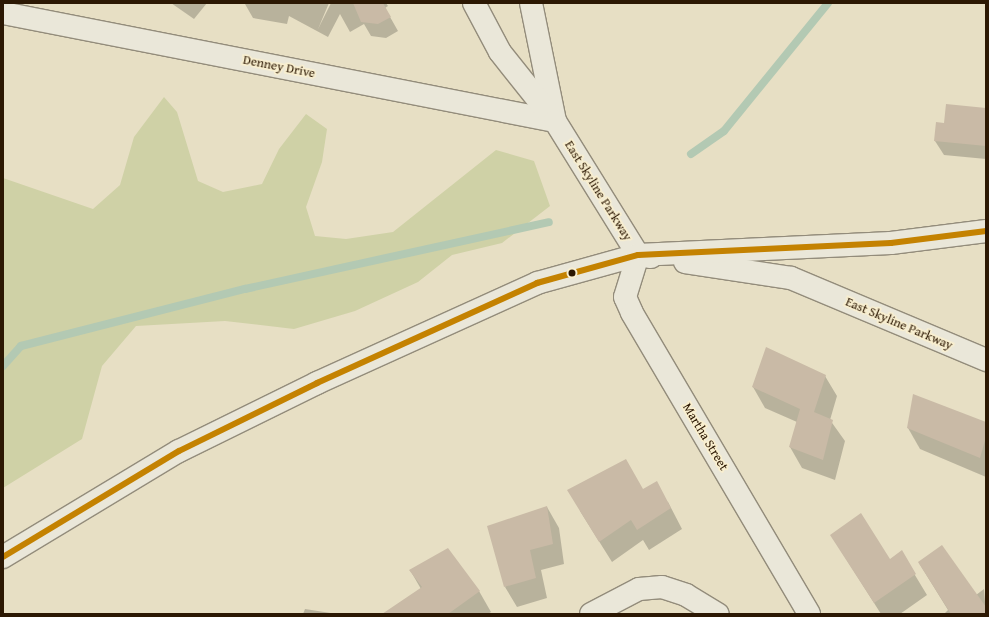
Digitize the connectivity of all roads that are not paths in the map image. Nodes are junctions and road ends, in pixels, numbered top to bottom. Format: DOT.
graph roads {
  1 [pos="474,3"];
  2 [pos="531,3"];
  3 [pos="3,13"];
  4 [pos="555,120"];
  5 [pos="986,231"];
  6 [pos="638,255"];
  7 [pos="986,360"];
  8 [pos="3,557"];
  9 [pos="591,614"];
  10 [pos="718,614"];
  11 [pos="809,614"];
  1 -- 4 [label="street, East Skyline Parkway"];
  2 -- 4 [label="street"];
  3 -- 4 [label="street, Denney Drive"];
  4 -- 6 [label="street, East Skyline Parkway"];
  5 -- 6 [label="street"];
  6 -- 7 [label="street, East Skyline Parkway"];
  6 -- 8 [label="street"];
  6 -- 11 [label="street, Martha Street"];
  9 -- 10 [label="street"];
}
